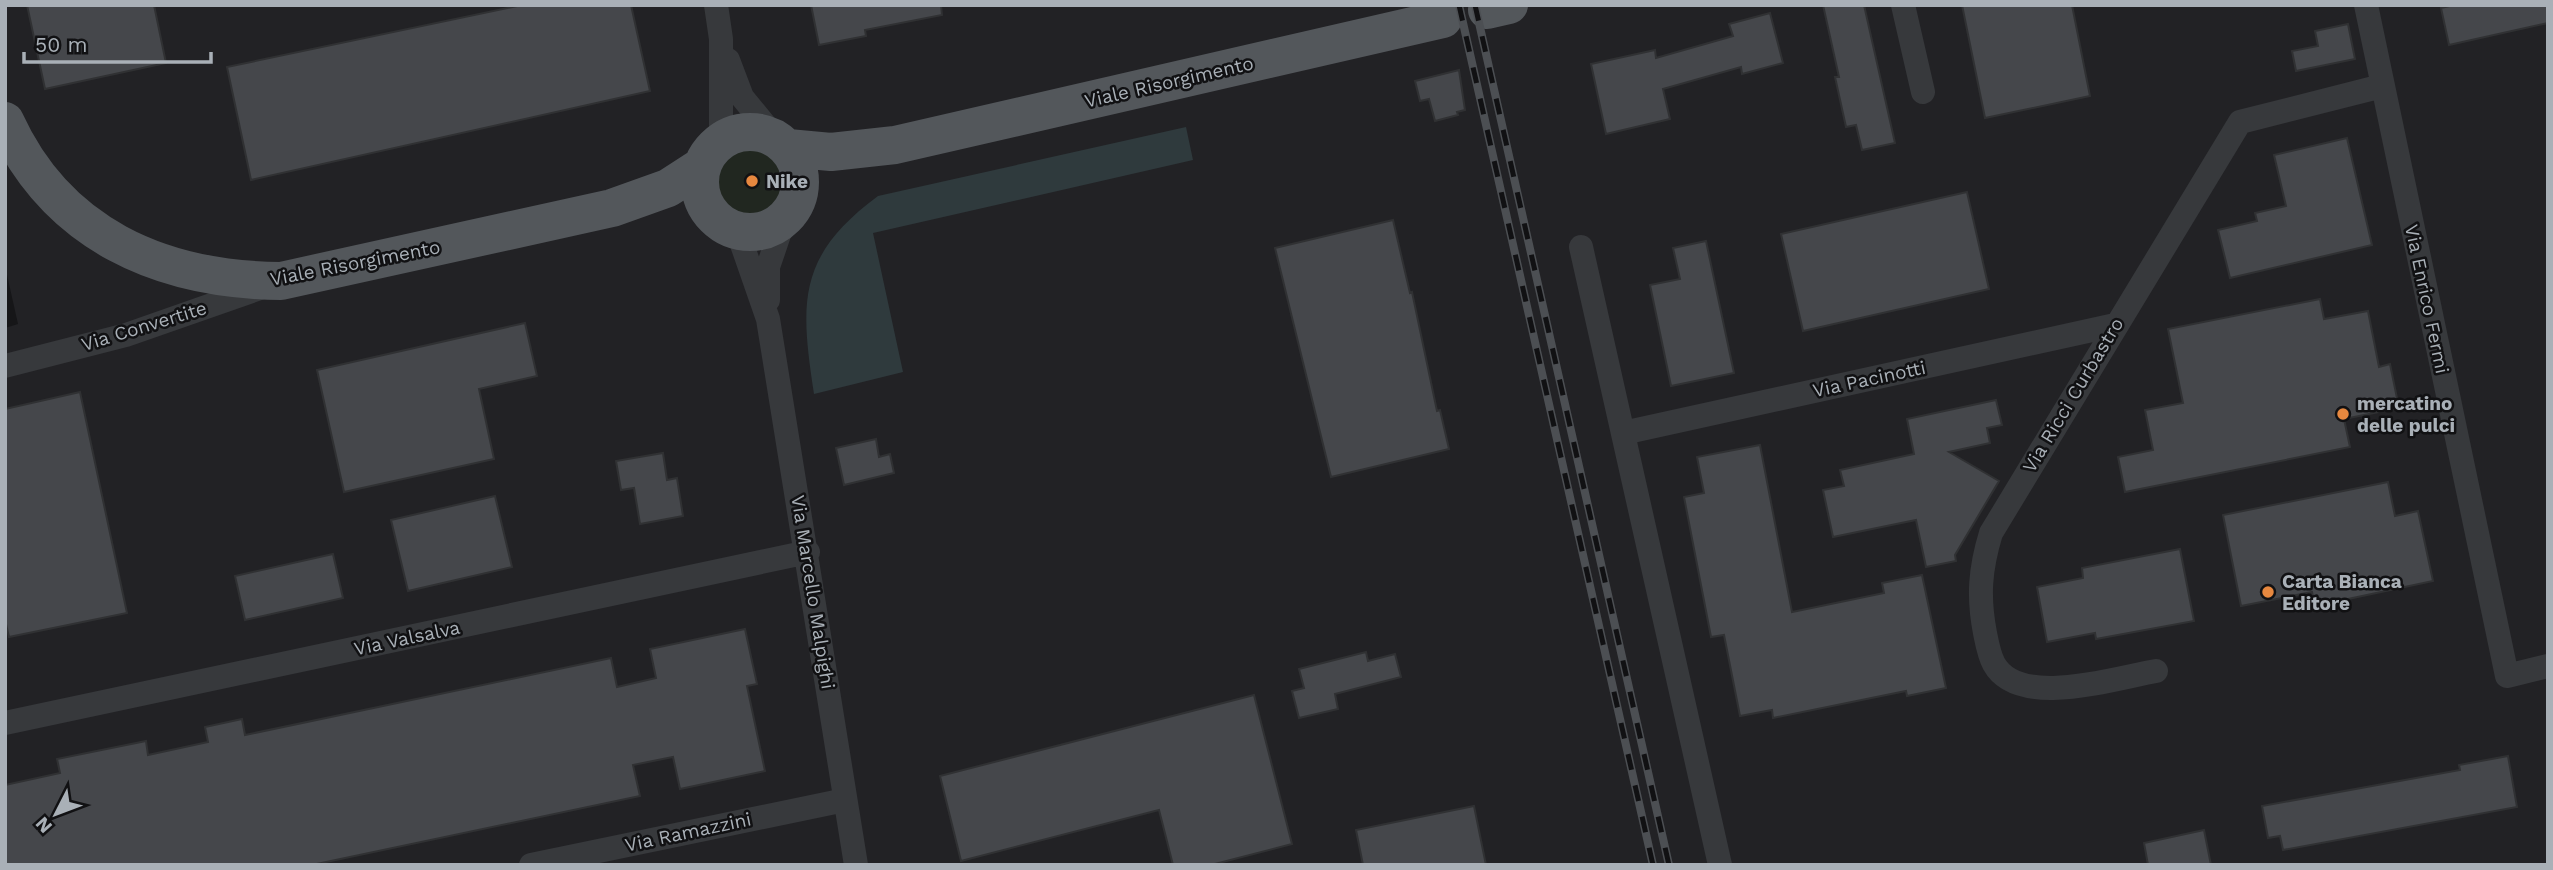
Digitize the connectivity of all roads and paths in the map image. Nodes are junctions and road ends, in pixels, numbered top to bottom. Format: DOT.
graph roads {
  1 [pos="716,5"];
  2 [pos="1903,5"];
  3 [pos="2365,5"];
  4 [pos="1443,19"];
  5 [pos="721,39"];
  6 [pos="2382,86"];
  7 [pos="1923,92"];
  8 [pos="5,121"];
  9 [pos="781,142"];
  10 [pos="895,145"];
  11 [pos="712,153"];
  12 [pos="792,206"];
  13 [pos="612,208"];
  14 [pos="726,225"];
  15 [pos="1581,247"];
  16 [pos="281,281"];
  17 [pos="768,319"];
  18 [pos="2115,325"];
  19 [pos="5,366"];
  20 [pos="1623,433"];
  21 [pos="808,552"];
  22 [pos="2548,666"];
  23 [pos="2156,671"];
  24 [pos="5,723"];
  25 [pos="845,800"];
  26 [pos="531,865"];
  27 [pos="856,865"];
  28 [pos="1720,865"];
  1 -- 5 [label="street"];
  2 -- 7 [label="street"];
  3 -- 6 [label="street, Via Enrico Fermi"];
  4 -- 10 [label="main road, Viale Risorgimento"];
  5 -- 9 [label="street"];
  5 -- 11 [label="street"];
  6 -- 18 [label="street, Via Ricci Curbastro"];
  6 -- 22 [label="street, Via Enrico Fermi"];
  8 -- 16 [label="main road, Viale Risorgimento"];
  9 -- 10 [label="main road, Viale Risorgimento"];
  9 -- 11 [label="main road, Viale Risorgimento"];
  9 -- 12 [label="main road"];
  10 -- 12 [label="main road, Viale Risorgimento"];
  11 -- 13 [label="main road, Viale Risorgimento"];
  11 -- 14 [label="main road"];
  12 -- 14 [label="main road, Viale Risorgimento"];
  12 -- 17 [label="street, Via Marcello Malpighi"];
  13 -- 14 [label="main road, Viale Risorgimento"];
  13 -- 16 [label="main road, Viale Risorgimento"];
  14 -- 17 [label="street, Via Marcello Malpighi"];
  15 -- 20 [label="street"];
  16 -- 19 [label="street, Via Convertite"];
  17 -- 21 [label="street, Via Marcello Malpighi"];
  18 -- 20 [label="street, Via Pacinotti"];
  18 -- 23 [label="street, Via Ricci Curbastro"];
  20 -- 28 [label="street"];
  21 -- 24 [label="street, Via Valsalva"];
  21 -- 25 [label="street, Via Marcello Malpighi"];
  25 -- 26 [label="street, Via Ramazzini"];
  25 -- 27 [label="street, Via Marcello Malpighi"];
}
